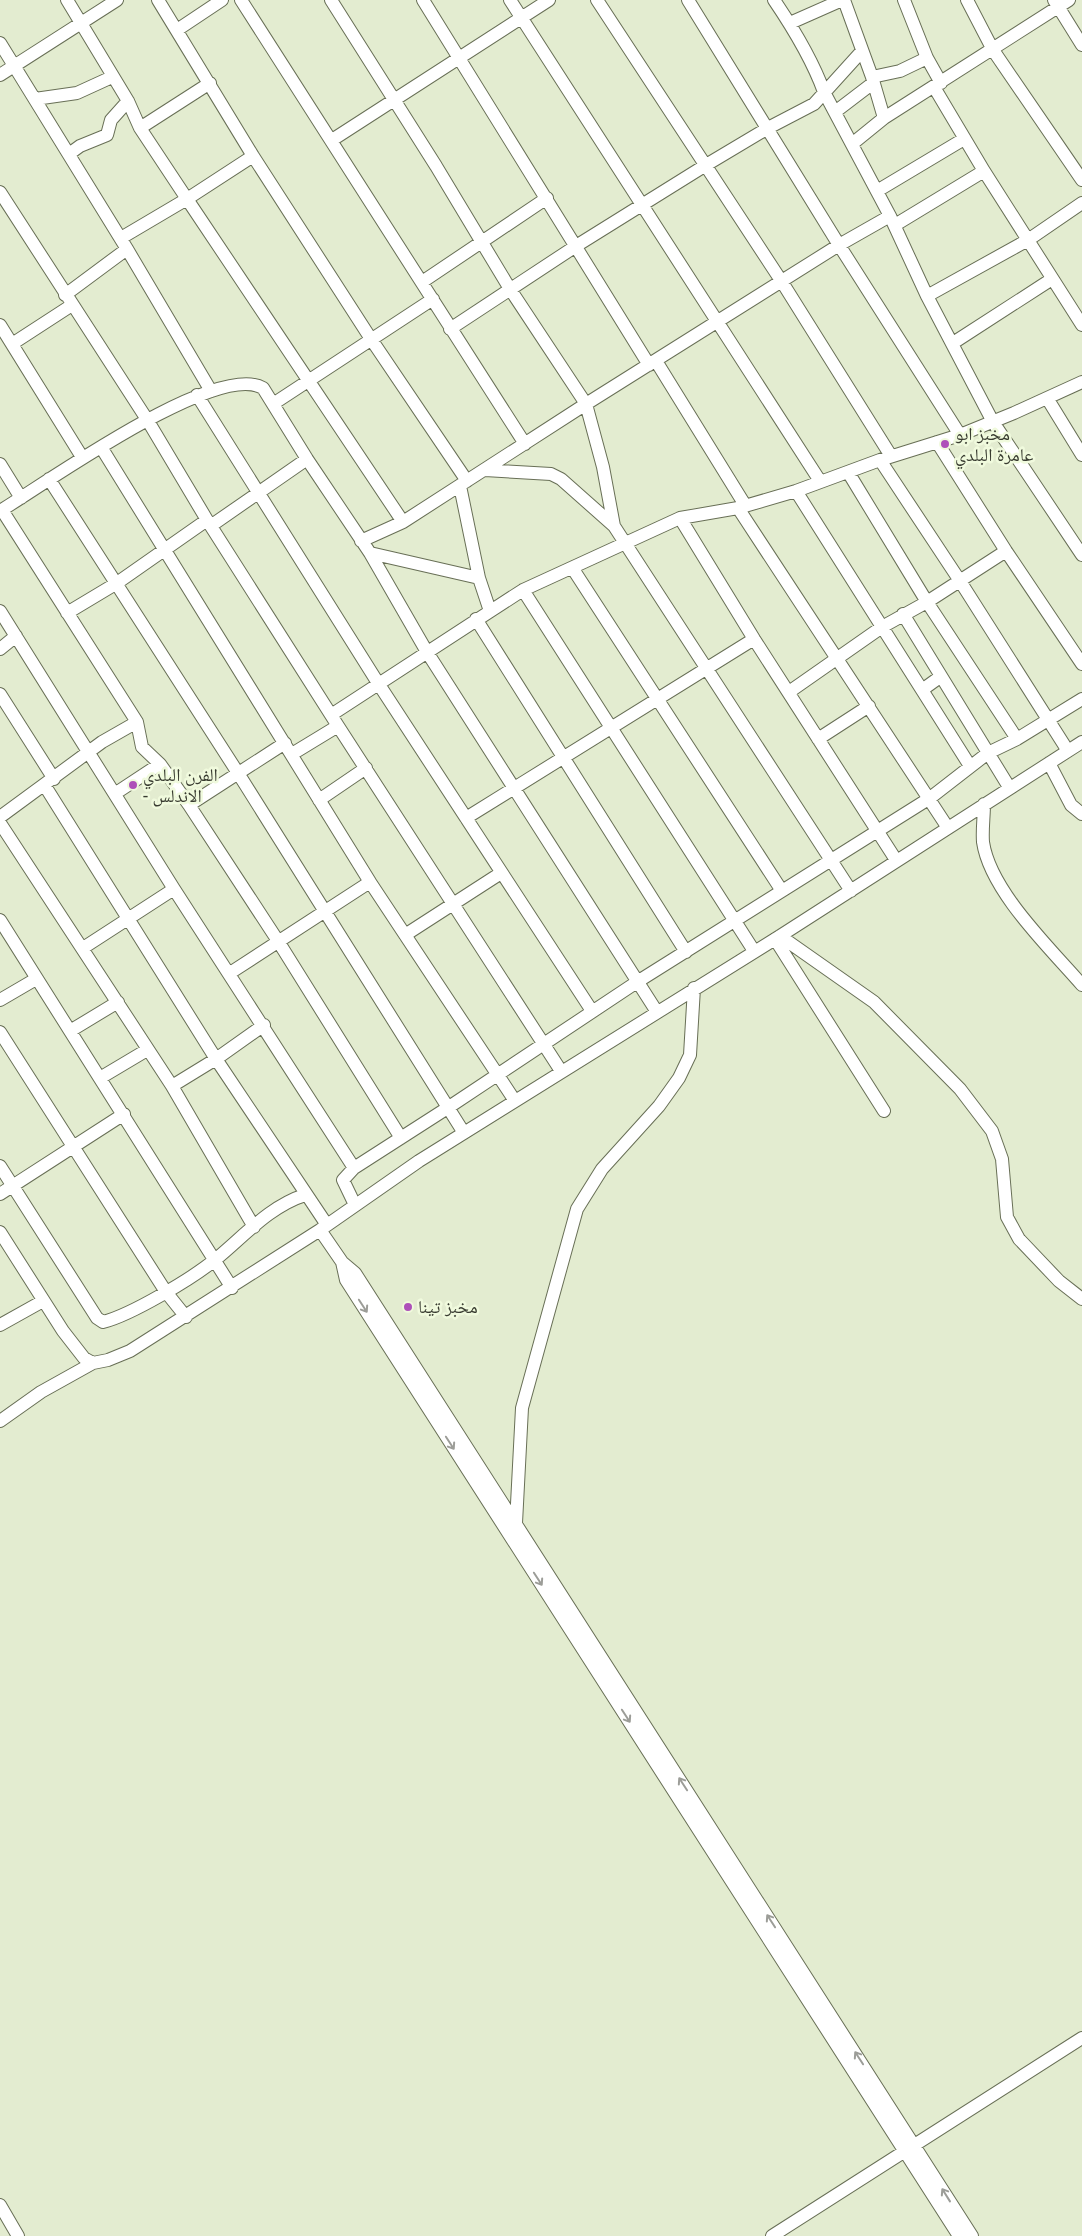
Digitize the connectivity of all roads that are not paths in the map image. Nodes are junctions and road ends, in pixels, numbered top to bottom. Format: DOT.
graph roads {
  1 [pos="67,0"];
  2 [pos="117,0"];
  3 [pos="158,0"];
  4 [pos="222,0"];
  5 [pos="241,0"];
  6 [pos="331,0"];
  7 [pos="423,0"];
  8 [pos="510,0"];
  9 [pos="549,0"];
  10 [pos="596,0"];
  11 [pos="688,0"];
  12 [pos="774,0"];
  13 [pos="843,0"];
  14 [pos="904,0"];
  15 [pos="967,0"];
  16 [pos="1060,2"];
  17 [pos="521,18"];
  18 [pos="82,22"];
  19 [pos="790,23"];
  20 [pos="177,30"];
  21 [pos="0,43"];
  22 [pos="1082,46"];
  23 [pos="993,50"];
  24 [pos="862,51"];
  25 [pos="460,58"];
  26 [pos="927,58"];
  27 [pos="15,66"];
  28 [pos="0,75"];
  29 [pos="112,77"];
  30 [pos="873,80"];
  31 [pos="210,84"];
  32 [pos="938,85"];
  33 [pos="824,92"];
  34 [pos="35,99"];
  35 [pos="128,101"];
  36 [pos="394,101"];
  37 [pos="835,112"];
  38 [pos="884,118"];
  39 [pos="140,128"];
  40 [pos="768,128"];
  41 [pos="964,139"];
  42 [pos="332,140"];
  43 [pos="852,144"];
  44 [pos="70,154"];
  45 [pos="254,156"];
  46 [pos="706,165"];
  47 [pos="984,171"];
  48 [pos="1082,180"];
  49 [pos="877,191"];
  50 [pos="0,192"];
  51 [pos="547,198"];
  52 [pos="187,200"];
  53 [pos="1082,203"];
  54 [pos="643,204"];
  55 [pos="892,220"];
  56 [pos="1028,240"];
  57 [pos="483,243"];
  58 [pos="124,244"];
  59 [pos="839,245"];
  60 [pos="576,246"];
  61 [pos="1052,279"];
  62 [pos="422,282"];
  63 [pos="782,282"];
  64 [pos="510,289"];
  65 [pos="927,296"];
  66 [pos="433,299"];
  67 [pos="68,300"];
  68 [pos="717,323"];
  69 [pos="1082,324"];
  70 [pos="0,325"];
  71 [pos="450,328"];
  72 [pos="371,339"];
  73 [pos="953,343"];
  74 [pos="12,344"];
  75 [pos="652,363"];
  76 [pos="309,381"];
  77 [pos="1082,382"];
  78 [pos="211,391"];
  79 [pos="197,395"];
  80 [pos="1047,398"];
  81 [pos="273,404"];
  82 [pos="586,404"];
  83 [pos="148,421"];
  84 [pos="993,422"];
  85 [pos="960,435"];
  86 [pos="937,442"];
  87 [pos="526,444"];
  88 [pos="101,447"];
  89 [pos="1082,455"];
  90 [pos="82,457"];
  91 [pos="885,458"];
  92 [pos="307,459"];
  93 [pos="0,464"];
  94 [pos="484,470"];
  95 [pos="848,472"];
  96 [pos="49,479"];
  97 [pos="820,481"];
  98 [pos="463,484"];
  99 [pos="258,491"];
  100 [pos="796,491"];
  101 [pos="21,498"];
  102 [pos="741,507"];
  103 [pos="1,510"];
  104 [pos="680,518"];
  105 [pos="209,522"];
  106 [pos="403,522"];
  107 [pos="614,526"];
  108 [pos="361,541"];
  109 [pos="626,543"];
  110 [pos="164,549"];
  111 [pos="1006,551"];
  112 [pos="370,552"];
  113 [pos="1082,555"];
  114 [pos="573,569"];
  115 [pos="479,578"];
  116 [pos="960,581"];
  117 [pos="117,583"];
  118 [pos="523,590"];
  119 [pos="927,602"];
  120 [pos="0,611"];
  121 [pos="490,611"];
  122 [pos="67,613"];
  123 [pos="903,614"];
  124 [pos="476,619"];
  125 [pos="882,627"];
  126 [pos="16,636"];
  127 [pos="754,639"];
  128 [pos="0,649"];
  129 [pos="427,652"];
  130 [pos="835,660"];
  131 [pos="1082,664"];
  132 [pos="705,670"];
  133 [pos="940,677"];
  134 [pos="378,683"];
  135 [pos="922,690"];
  136 [pos="788,692"];
  137 [pos="0,694"];
  138 [pos="660,699"];
  139 [pos="1082,700"];
  140 [pos="869,706"];
  141 [pos="331,715"];
  142 [pos="1049,719"];
  143 [pos="137,722"];
  144 [pos="338,726"];
  145 [pos="610,729"];
  146 [pos="818,739"];
  147 [pos="1017,739"];
  148 [pos="1082,742"];
  149 [pos="285,744"];
  150 [pos="1068,751"];
  151 [pos="89,752"];
  152 [pos="988,753"];
  153 [pos="292,754"];
  154 [pos="562,757"];
  155 [pos="1049,762"];
  156 [pos="160,764"];
  157 [pos="970,766"];
  158 [pos="366,768"];
  159 [pos="238,773"];
  160 [pos="49,782"];
  161 [pos="1009,787"];
  162 [pos="514,788"];
  163 [pos="116,793"];
  164 [pos="930,798"];
  165 [pos="319,800"];
  166 [pos="984,804"];
  167 [pos="189,805"];
  168 [pos="1082,814"];
  169 [pos="1,815"];
  170 [pos="466,818"];
  171 [pos="948,828"];
  172 [pos="878,830"];
  173 [pos="831,859"];
  174 [pos="896,860"];
  175 [pos="500,873"];
  176 [pos="370,882"];
  177 [pos="174,888"];
  178 [pos="782,891"];
  179 [pos="851,891"];
  180 [pos="453,904"];
  181 [pos="326,912"];
  182 [pos="0,920"];
  183 [pos="128,920"];
  184 [pos="736,921"];
  185 [pos="406,935"];
  186 [pos="778,937"];
  187 [pos="278,941"];
  188 [pos="83,948"];
  189 [pos="754,951"];
  190 [pos="686,952"];
  191 [pos="230,973"];
  192 [pos="36,979"];
  193 [pos="637,982"];
  194 [pos="1082,985"];
  195 [pos="694,988"];
  196 [pos="0,1000"];
  197 [pos="118,1002"];
  198 [pos="592,1011"];
  199 [pos="657,1012"];
  200 [pos="264,1025"];
  201 [pos="70,1031"];
  202 [pos="0,1032"];
  203 [pos="544,1042"];
  204 [pos="147,1050"];
  205 [pos="216,1060"];
  206 [pos="561,1071"];
  207 [pos="498,1074"];
  208 [pos="100,1078"];
  209 [pos="172,1086"];
  210 [pos="515,1101"];
  211 [pos="449,1107"];
  212 [pos="884,1111"];
  213 [pos="124,1114"];
  214 [pos="464,1133"];
  215 [pos="402,1138"];
  216 [pos="74,1145"];
  217 [pos="0,1166"];
  218 [pos="354,1168"];
  219 [pos="13,1185"];
  220 [pos="0,1194"];
  221 [pos="305,1194"];
  222 [pos="354,1205"];
  223 [pos="254,1227"];
  224 [pos="324,1228"];
  225 [pos="2,1237"];
  226 [pos="214,1260"];
  227 [pos="342,1262"];
  228 [pos="232,1288"];
  229 [pos="166,1292"];
  230 [pos="1082,1299"];
  231 [pos="43,1301"];
  232 [pos="186,1317"];
  233 [pos="0,1325"];
  234 [pos="93,1363"];
  235 [pos="0,1421"];
  236 [pos="516,1524"];
  237 [pos="1082,2038"];
  238 [pos="910,2149"];
  239 [pos="0,2205"];
  240 [pos="18,2236"];
  241 [pos="772,2236"];
  242 [pos="959,2236"];
  243 [pos="972,2236"];
  1 -- 18 [label="street"];
  2 -- 18 [label="street"];
  3 -- 20 [label="street"];
  4 -- 20 [label="street"];
  5 -- 42 [label="street"];
  6 -- 36 [label="street"];
  7 -- 25 [label="street"];
  8 -- 17 [label="street"];
  9 -- 17 [label="street"];
  10 -- 46 [label="street"];
  11 -- 40 [label="street"];
  12 -- 19 [label="street"];
  13 -- 19 [label="street"];
  13 -- 24 [label="street"];
  14 -- 26 [label="street"];
  15 -- 23 [label="street"];
  16 -- 22 [label="street"];
  16 -- 23 [label="street"];
  17 -- 25 [label="street"];
  17 -- 54 [label="street"];
  18 -- 27 [label="street"];
  18 -- 29 [label="street"];
  19 -- 33 [label="street"];
  20 -- 31 [label="street"];
  21 -- 27 [label="street"];
  23 -- 32 [label="street"];
  23 -- 48 [label="street"];
  24 -- 30 [label="street"];
  24 -- 33 [label="street"];
  25 -- 36 [label="street"];
  25 -- 51 [label="street"];
  26 -- 30 [label="street"];
  26 -- 32 [label="street"];
  27 -- 28 [label="street"];
  27 -- 34 [label="street"];
  29 -- 34 [label="street"];
  29 -- 35 [label="street"];
  30 -- 37 [label="street"];
  30 -- 38 [label="street"];
  31 -- 39 [label="street"];
  31 -- 45 [label="street"];
  32 -- 38 [label="street"];
  32 -- 41 [label="street"];
  33 -- 37 [label="street"];
  33 -- 40 [label="street"];
  34 -- 44 [label="street"];
  35 -- 39 [label="street"];
  35 -- 44 [label="street"];
  36 -- 42 [label="street"];
  36 -- 57 [label="street"];
  37 -- 43 [label="street"];
  38 -- 43 [label="street"];
  39 -- 52 [label="street"];
  40 -- 46 [label="street"];
  40 -- 59 [label="street"];
  41 -- 47 [label="street"];
  41 -- 49 [label="street"];
  42 -- 62 [label="street"];
  43 -- 49 [label="street"];
  44 -- 58 [label="street"];
  45 -- 52 [label="street"];
  45 -- 72 [label="street"];
  46 -- 54 [label="street"];
  46 -- 63 [label="street"];
  47 -- 55 [label="street"];
  47 -- 56 [label="street"];
  49 -- 55 [label="street"];
  50 -- 67 [label="street"];
  51 -- 57 [label="street"];
  51 -- 60 [label="street"];
  52 -- 58 [label="street"];
  52 -- 76 [label="street"];
  53 -- 56 [label="street"];
  54 -- 60 [label="street"];
  54 -- 68 [label="street"];
  55 -- 59 [label="street"];
  55 -- 65 [label="street"];
  56 -- 61 [label="street"];
  56 -- 65 [label="street"];
  57 -- 62 [label="street"];
  57 -- 64 [label="street"];
  58 -- 67 [label="street"];
  58 -- 78 [label="street"];
  59 -- 63 [label="street"];
  59 -- 85 [label="street"];
  60 -- 64 [label="street"];
  60 -- 75 [label="street"];
  61 -- 69 [label="street"];
  61 -- 73 [label="street"];
  62 -- 66 [label="street"];
  63 -- 68 [label="street"];
  63 -- 91 [label="street"];
  64 -- 71 [label="street"];
  64 -- 82 [label="street"];
  65 -- 73 [label="street"];
  66 -- 71 [label="street"];
  66 -- 72 [label="street"];
  67 -- 74 [label="street"];
  67 -- 83 [label="street"];
  68 -- 75 [label="street"];
  68 -- 97 [label="street"];
  70 -- 74 [label="street"];
  71 -- 87 [label="street"];
  72 -- 76 [label="street"];
  72 -- 98 [label="street"];
  73 -- 84 [label="street"];
  74 -- 90 [label="street"];
  75 -- 82 [label="street"];
  75 -- 102 [label="street"];
  76 -- 81 [label="street"];
  76 -- 106 [label="street"];
  77 -- 80 [label="street"];
  78 -- 79 [label="street"];
  78 -- 81 [label="street"];
  79 -- 83 [label="street"];
  79 -- 99 [label="street"];
  80 -- 84 [label="street"];
  80 -- 89 [label="street"];
  81 -- 92 [label="street"];
  82 -- 87 [label="street"];
  82 -- 107 [label="street"];
  83 -- 88 [label="street"];
  83 -- 105 [label="street"];
  84 -- 85 [label="street"];
  84 -- 113 [label="street"];
  85 -- 86 [label="street"];
  86 -- 91 [label="street"];
  86 -- 111 [label="street"];
  87 -- 94 [label="street"];
  88 -- 90 [label="street"];
  88 -- 110 [label="street"];
  90 -- 96 [label="street"];
  91 -- 95 [label="street"];
  91 -- 116 [label="street"];
  92 -- 99 [label="street"];
  92 -- 108 [label="street"];
  93 -- 101 [label="street"];
  94 -- 98 [label="street"];
  94 -- 107 [label="street"];
  95 -- 97 [label="street"];
  95 -- 119 [label="street"];
  96 -- 101 [label="street"];
  96 -- 117 [label="street"];
  97 -- 100 [label="street"];
  98 -- 106 [label="street"];
  98 -- 115 [label="street"];
  99 -- 105 [label="street"];
  99 -- 134 [label="street"];
  100 -- 102 [label="street"];
  100 -- 125 [label="street"];
  101 -- 103 [label="street"];
  102 -- 104 [label="street"];
  102 -- 130 [label="street"];
  103 -- 122 [label="street"];
  104 -- 109 [label="street"];
  104 -- 127 [label="street"];
  105 -- 110 [label="street"];
  105 -- 141 [label="street"];
  106 -- 108 [label="street"];
  107 -- 109 [label="street"];
  108 -- 112 [label="street"];
  109 -- 114 [label="street"];
  109 -- 132 [label="street"];
  110 -- 117 [label="street"];
  110 -- 149 [label="street"];
  111 -- 116 [label="street"];
  111 -- 131 [label="street"];
  112 -- 115 [label="street"];
  112 -- 129 [label="street"];
  114 -- 118 [label="street"];
  114 -- 138 [label="street"];
  115 -- 121 [label="street"];
  116 -- 119 [label="street"];
  116 -- 142 [label="street"];
  117 -- 122 [label="street"];
  117 -- 159 [label="street"];
  118 -- 121 [label="street"];
  118 -- 145 [label="street"];
  119 -- 123 [label="street"];
  119 -- 147 [label="street"];
  120 -- 126 [label="street"];
  121 -- 124 [label="street"];
  122 -- 143 [label="street"];
  123 -- 125 [label="street"];
  123 -- 133 [label="street"];
  124 -- 129 [label="street"];
  124 -- 154 [label="street"];
  125 -- 130 [label="street"];
  125 -- 135 [label="street"];
  126 -- 128 [label="street"];
  126 -- 151 [label="street"];
  127 -- 132 [label="street"];
  127 -- 136 [label="street"];
  129 -- 134 [label="street"];
  129 -- 162 [label="street"];
  130 -- 136 [label="street"];
  130 -- 140 [label="street"];
  132 -- 138 [label="street"];
  132 -- 173 [label="street"];
  133 -- 135 [label="street"];
  133 -- 152 [label="street"];
  134 -- 141 [label="street"];
  134 -- 170 [label="street"];
  135 -- 157 [label="street"];
  136 -- 146 [label="street"];
  137 -- 160 [label="street"];
  138 -- 145 [label="street"];
  138 -- 178 [label="street"];
  139 -- 142 [label="street"];
  140 -- 146 [label="street"];
  140 -- 164 [label="street"];
  141 -- 144 [label="street"];
  142 -- 147 [label="street"];
  142 -- 150 [label="street"];
  143 -- 151 [label="street"];
  143 -- 156 [label="street"];
  144 -- 153 [label="street"];
  144 -- 158 [label="street"];
  145 -- 154 [label="street"];
  145 -- 184 [label="street"];
  146 -- 172 [label="street"];
  147 -- 152 [label="street"];
  148 -- 150 [label="street"];
  149 -- 153 [label="street"];
  149 -- 159 [label="street"];
  150 -- 155 [label="street"];
  151 -- 160 [label="street"];
  151 -- 163 [label="street"];
  152 -- 157 [label="street"];
  152 -- 161 [label="street"];
  153 -- 165 [label="street"];
  154 -- 162 [label="street"];
  154 -- 190 [label="street"];
  155 -- 161 [label="street"];
  155 -- 168 [label="street"];
  156 -- 163 [label="street"];
  156 -- 167 [label="street"];
  157 -- 164 [label="street"];
  158 -- 165 [label="street"];
  158 -- 180 [label="street"];
  159 -- 167 [label="street"];
  159 -- 181 [label="street"];
  160 -- 169 [label="street"];
  160 -- 183 [label="street"];
  161 -- 166 [label="street"];
  162 -- 170 [label="street"];
  162 -- 193 [label="street"];
  163 -- 177 [label="street"];
  164 -- 171 [label="street"];
  164 -- 172 [label="street"];
  165 -- 176 [label="street"];
  166 -- 171 [label="street"];
  166 -- 194 [label="street"];
  167 -- 187 [label="street"];
  169 -- 188 [label="street"];
  170 -- 175 [label="street"];
  171 -- 174 [label="street"];
  172 -- 173 [label="street"];
  172 -- 174 [label="street"];
  173 -- 178 [label="street"];
  173 -- 179 [label="street"];
  174 -- 179 [label="street"];
  175 -- 180 [label="street"];
  175 -- 198 [label="street"];
  176 -- 181 [label="street"];
  176 -- 185 [label="street"];
  177 -- 183 [label="street"];
  177 -- 191 [label="street"];
  178 -- 184 [label="street"];
  179 -- 186 [label="street"];
  180 -- 185 [label="street"];
  180 -- 203 [label="street"];
  181 -- 187 [label="street"];
  181 -- 211 [label="street"];
  182 -- 192 [label="street"];
  183 -- 188 [label="street"];
  183 -- 205 [label="street"];
  184 -- 189 [label="street"];
  184 -- 190 [label="street"];
  185 -- 207 [label="street"];
  186 -- 189 [label="street"];
  186 -- 212 [label="street"];
  186 -- 230 [label="street"];
  187 -- 191 [label="street"];
  187 -- 215 [label="street"];
  188 -- 197 [label="street"];
  189 -- 195 [label="street"];
  190 -- 193 [label="street"];
  191 -- 200 [label="street"];
  192 -- 196 [label="street"];
  192 -- 201 [label="street"];
  193 -- 198 [label="street"];
  193 -- 199 [label="street"];
  195 -- 199 [label="street"];
  195 -- 236 [label="street"];
  197 -- 201 [label="street"];
  197 -- 204 [label="street"];
  198 -- 203 [label="street"];
  199 -- 206 [label="street"];
  200 -- 205 [label="street"];
  200 -- 218 [label="street"];
  201 -- 208 [label="street"];
  202 -- 216 [label="street"];
  203 -- 206 [label="street"];
  203 -- 207 [label="street"];
  204 -- 208 [label="street"];
  204 -- 209 [label="street"];
  205 -- 209 [label="street"];
  205 -- 221 [label="street"];
  206 -- 210 [label="street"];
  207 -- 210 [label="street"];
  207 -- 211 [label="street"];
  208 -- 213 [label="street"];
  209 -- 223 [label="street"];
  210 -- 214 [label="street"];
  211 -- 214 [label="street"];
  211 -- 215 [label="street"];
  213 -- 216 [label="street"];
  213 -- 226 [label="street"];
  214 -- 222 [label="street"];
  215 -- 218 [label="street"];
  216 -- 219 [label="street"];
  216 -- 229 [label="street"];
  217 -- 219 [label="street"];
  218 -- 222 [label="street"];
  219 -- 220 [label="street"];
  219 -- 229 [label="street"];
  221 -- 223 [label="street"];
  221 -- 224 [label="street"];
  222 -- 224 [label="street"];
  223 -- 226 [label="street"];
  224 -- 227 [label="street"];
  224 -- 228 [label="street"];
  225 -- 231 [label="street"];
  226 -- 228 [label="street"];
  226 -- 229 [label="street"];
  227 -- 236 [label="street"];
  227 -- 238 [label="street, one-way"];
  228 -- 232 [label="street"];
  229 -- 232 [label="street"];
  231 -- 233 [label="street"];
  231 -- 234 [label="street"];
  232 -- 234 [label="street"];
  234 -- 235 [label="street"];
  238 -- 236 [label="street, one-way"];
  237 -- 238 [label="street"];
  238 -- 241 [label="street"];
  238 -- 242 [label="street"];
  243 -- 238 [label="street, one-way"];
  239 -- 240 [label="street"];
}
